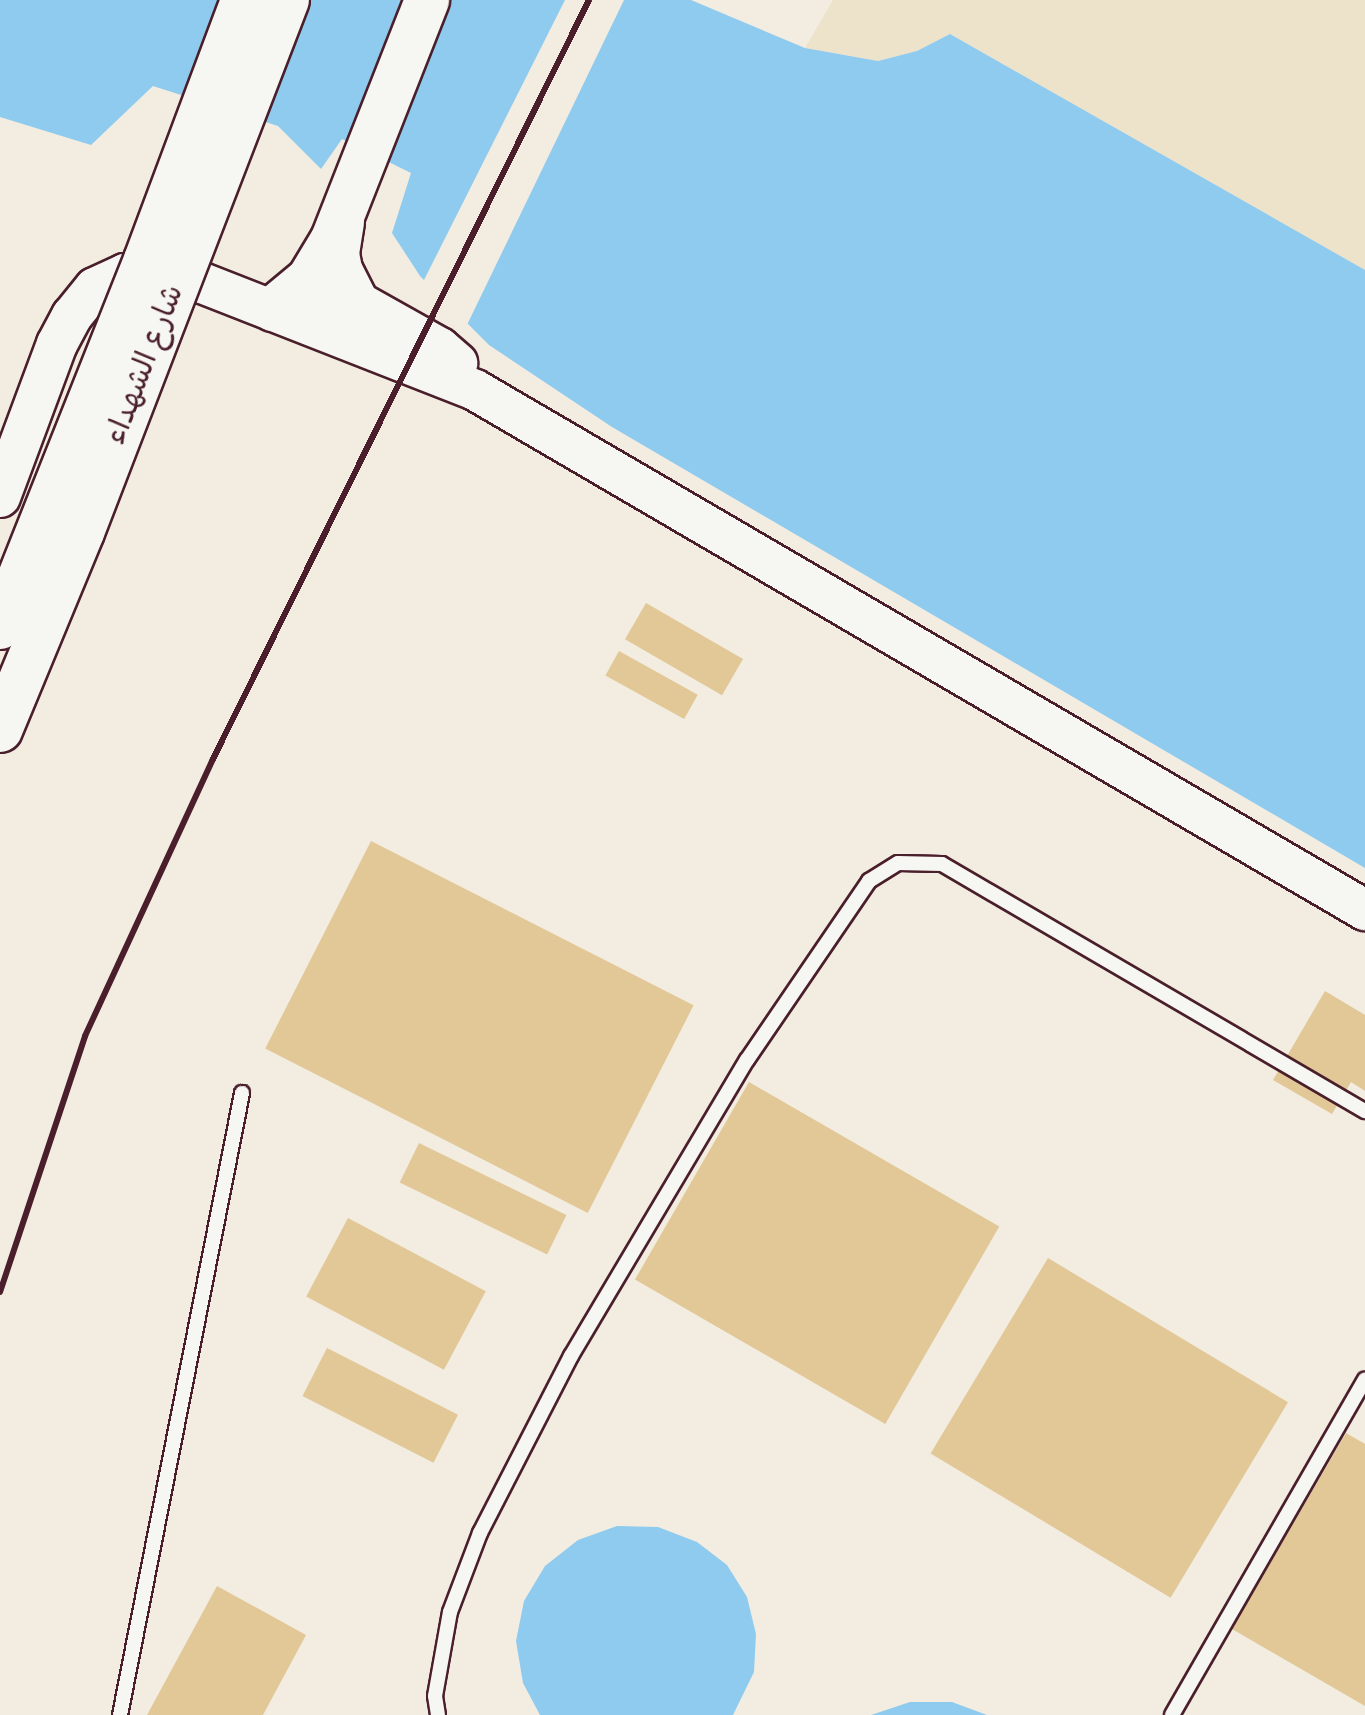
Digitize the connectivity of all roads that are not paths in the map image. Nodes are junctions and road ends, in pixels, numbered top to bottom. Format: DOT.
graph roads {
  1 [pos="243,0"];
  2 [pos="287,0"];
  3 [pos="427,0"];
  4 [pos="342,220"];
  5 [pos="356,301"];
  6 [pos="283,313"];
  7 [pos="475,390"];
  8 [pos="0,497"];
  9 [pos="0,627"];
  10 [pos="0,730"];
  11 [pos="1365,910"];
  12 [pos="242,1093"];
  13 [pos="1365,1111"];
  14 [pos="1365,1380"];
  15 [pos="120,1715"];
  16 [pos="438,1715"];
  17 [pos="1172,1715"];
  1 -- 9 [label="highway, شارع الشهداء, bridge"];
  2 -- 10 [label="highway, شارع الشهداء, bridge"];
  3 -- 4 [label="highway"];
  4 -- 5 [label="highway"];
  4 -- 6 [label="highway"];
  5 -- 6 [label="main road"];
  5 -- 7 [label="main road"];
  6 -- 7 [label="main road"];
  6 -- 8 [label="main road"];
  7 -- 11 [label="main road"];
  12 -- 15 [label="lane"];
  13 -- 16 [label="lane"];
  14 -- 17 [label="lane"];
}
